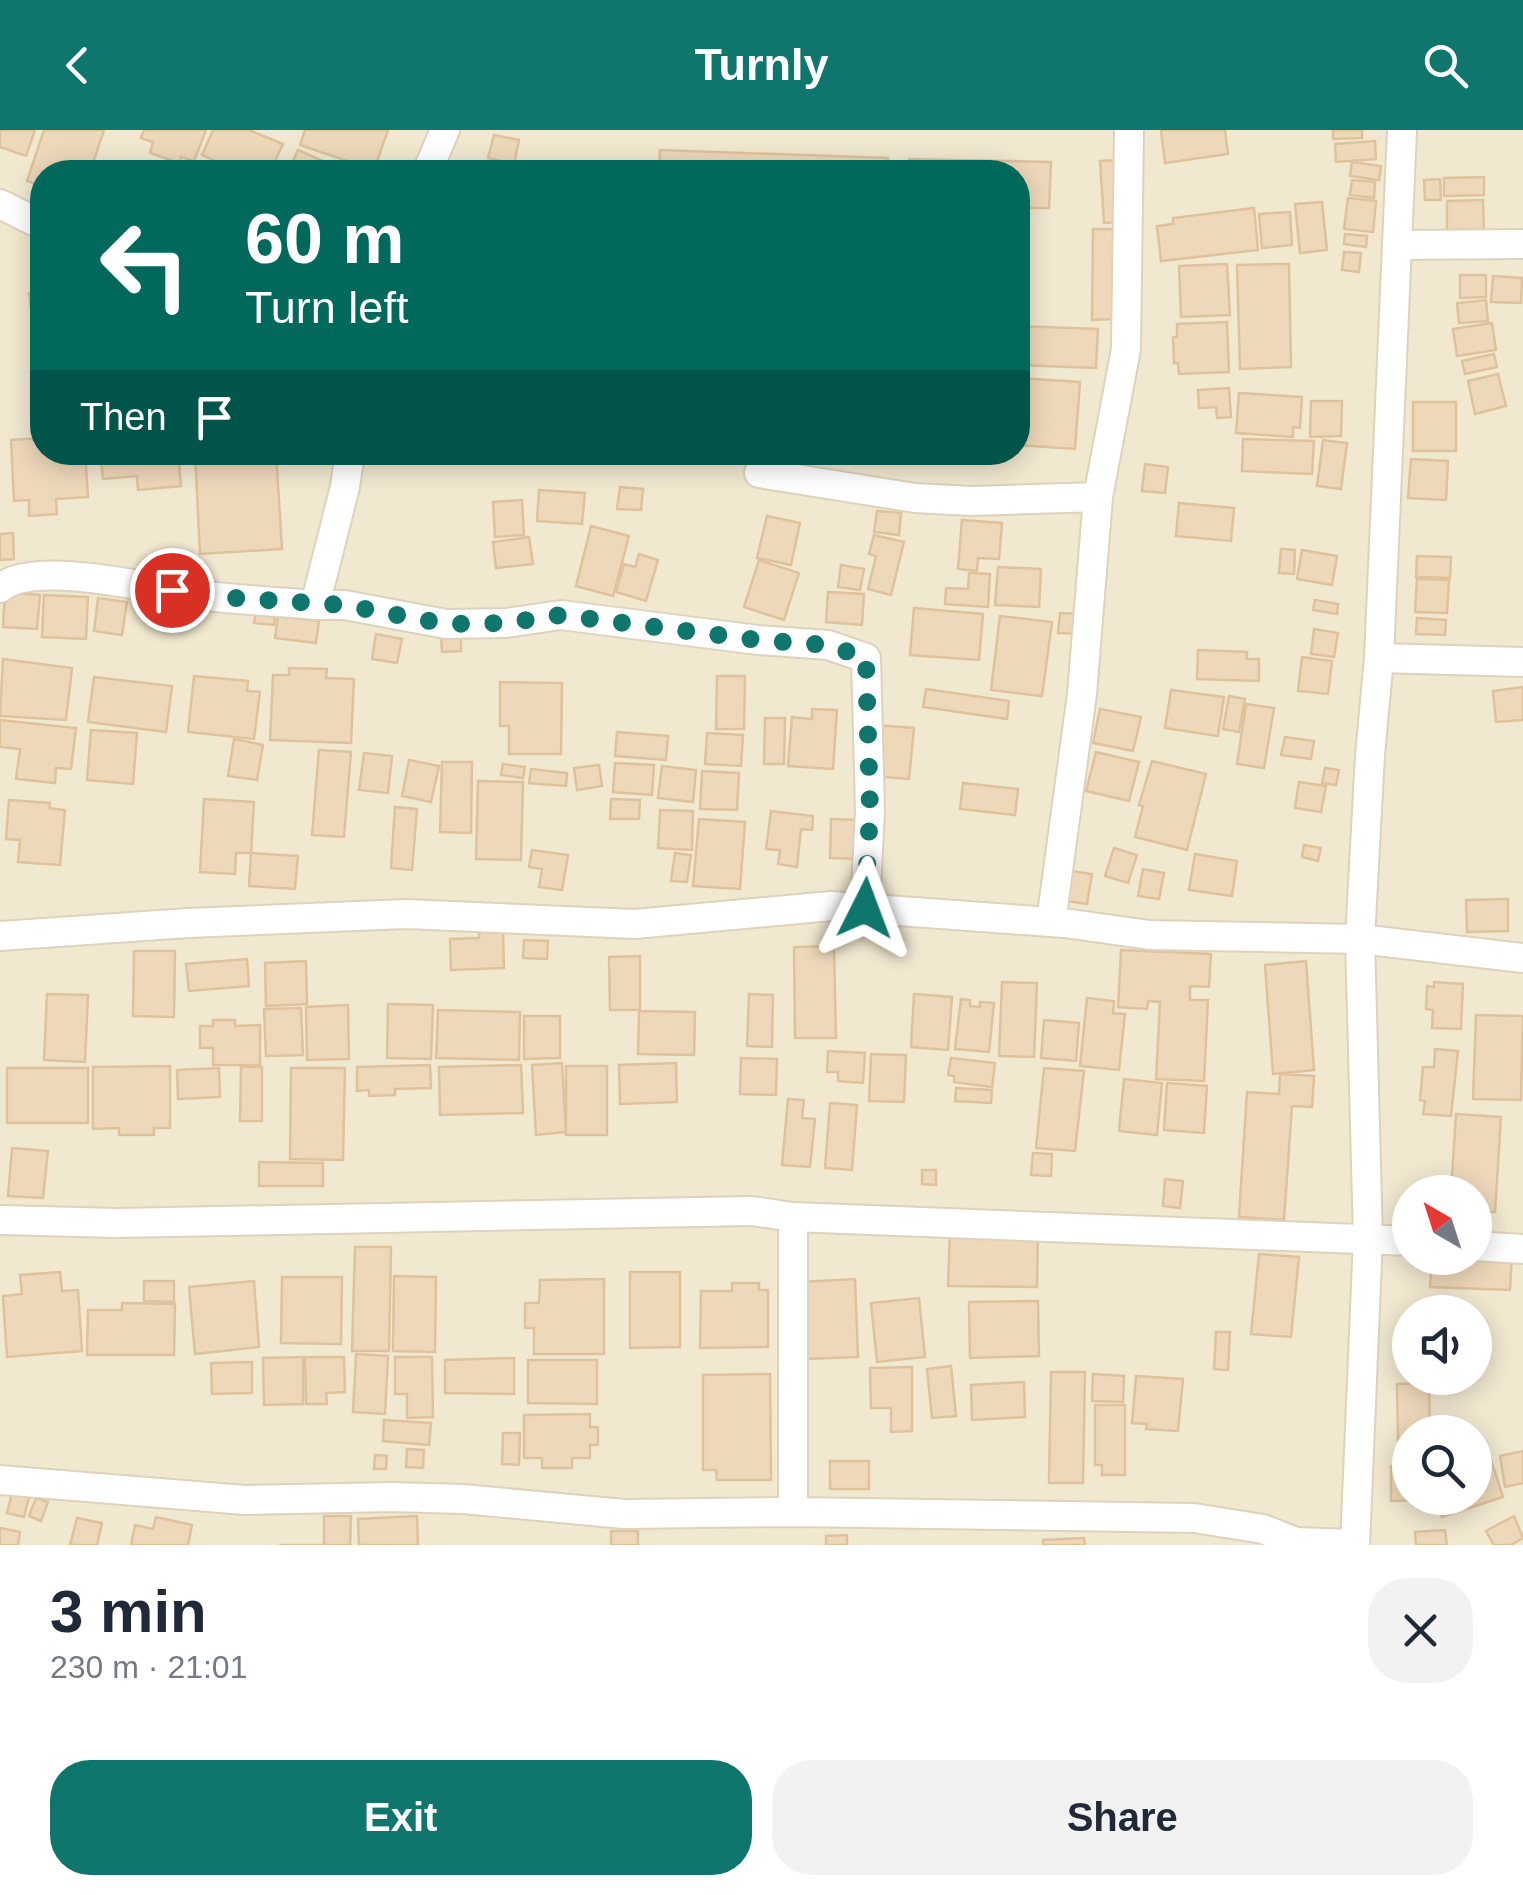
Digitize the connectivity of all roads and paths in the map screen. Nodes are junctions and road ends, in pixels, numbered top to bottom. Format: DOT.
graph roads {
  1 [pos="446,130"];
  2 [pos="1129,130"];
  3 [pos="1402,130"];
  4 [pos="432,160"];
  5 [pos="0,204"];
  6 [pos="30,219"];
  7 [pos="1523,244"];
  8 [pos="1399,245"];
  9 [pos="348,465"];
  10 [pos="759,473"];
  11 [pos="1098,496"];
  12 [pos="0,588"];
  13 [pos="315,605"];
  14 [pos="1379,658"];
  15 [pos="1523,662"];
  16 [pos="865,908"];
  17 [pos="1051,922"];
  18 [pos="0,936"];
  19 [pos="1360,939"];
  20 [pos="1523,958"];
  21 [pos="793,1217"];
  22 [pos="0,1220"];
  23 [pos="1368,1238"];
  24 [pos="1392,1240"];
  25 [pos="1492,1247"];
  26 [pos="1523,1249"];
  27 [pos="0,1480"];
  28 [pos="793,1512"];
  29 [pos="1355,1545"];
  1 -- 4 [label="street"];
  2 -- 11 [label="street"];
  3 -- 8 [label="street"];
  5 -- 6 [label="street"];
  7 -- 8 [label="street"];
  8 -- 14 [label="street"];
  9 -- 13 [label="street"];
  10 -- 11 [label="street"];
  11 -- 17 [label="street"];
  12 -- 13 [label="street"];
  13 -- 16 [label="street"];
  14 -- 15 [label="street"];
  14 -- 19 [label="street"];
  16 -- 17 [label="street"];
  16 -- 18 [label="street"];
  17 -- 19 [label="street"];
  19 -- 20 [label="street"];
  19 -- 23 [label="street"];
  21 -- 22 [label="street"];
  21 -- 23 [label="street"];
  21 -- 28 [label="street"];
  23 -- 24 [label="street"];
  23 -- 29 [label="street"];
  25 -- 26 [label="street"];
  27 -- 28 [label="street"];
  28 -- 29 [label="street"];
}
